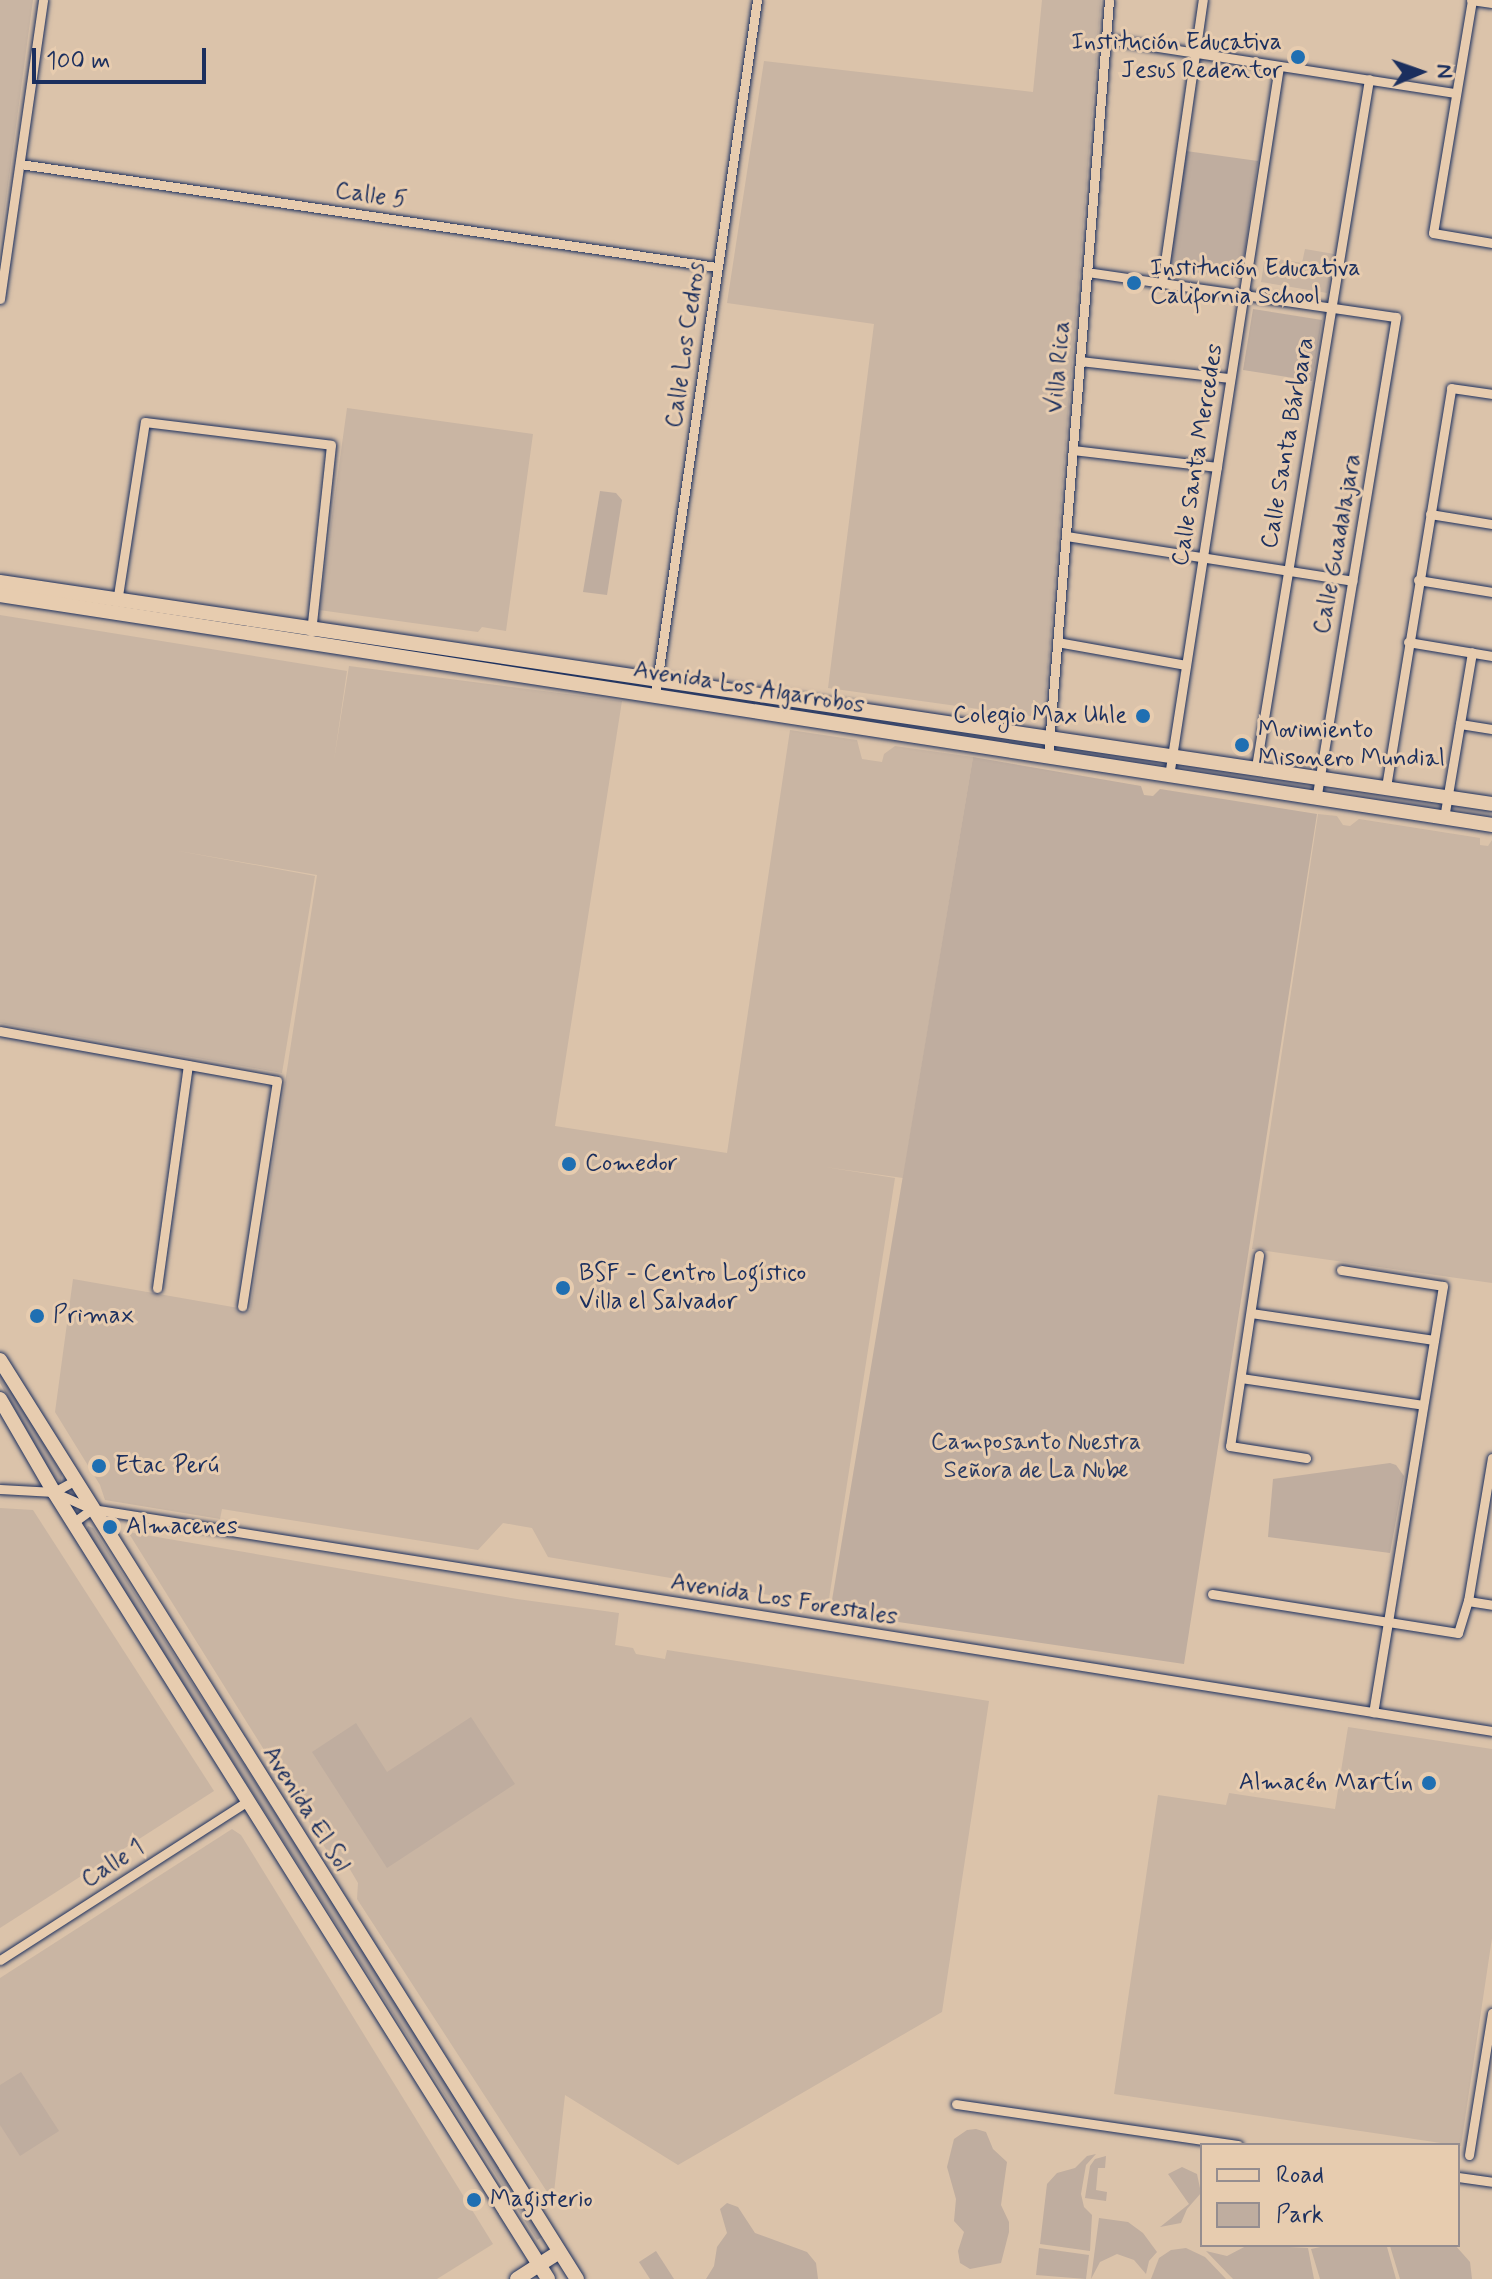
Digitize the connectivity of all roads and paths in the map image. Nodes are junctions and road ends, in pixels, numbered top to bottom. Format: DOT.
graph roads {
  1 [pos="43,0"];
  2 [pos="757,0"];
  3 [pos="1109,0"];
  4 [pos="1203,0"];
  5 [pos="1472,0"];
  6 [pos="1492,3"];
  7 [pos="1106,39"];
  8 [pos="1195,53"];
  9 [pos="1279,66"];
  10 [pos="1369,79"];
  11 [pos="1456,93"];
  12 [pos="20,164"];
  13 [pos="1492,243"];
  14 [pos="717,267"];
  15 [pos="1087,272"];
  16 [pos="1162,283"];
  17 [pos="1243,295"];
  18 [pos="0,299"];
  19 [pos="1330,308"];
  20 [pos="1080,361"];
  21 [pos="1230,378"];
  22 [pos="1492,394"];
  23 [pos="1073,450"];
  24 [pos="1217,467"];
  25 [pos="1430,514"];
  26 [pos="1492,524"];
  27 [pos="1066,536"];
  28 [pos="1203,557"];
  29 [pos="1287,570"];
  30 [pos="1418,580"];
  31 [pos="1352,581"];
  32 [pos="0,582"];
  33 [pos="1492,592"];
  34 [pos="0,595"];
  35 [pos="116,606"];
  36 [pos="310,635"];
  37 [pos="1057,642"];
  38 [pos="1408,642"];
  39 [pos="1472,652"];
  40 [pos="1492,656"];
  41 [pos="1186,665"];
  42 [pos="657,679"];
  43 [pos="655,696"];
  44 [pos="1460,724"];
  45 [pos="1492,729"];
  46 [pos="1050,737"];
  47 [pos="1172,755"];
  48 [pos="1048,757"];
  49 [pos="1256,767"];
  50 [pos="1169,776"];
  51 [pos="1319,776"];
  52 [pos="1386,787"];
  53 [pos="1447,797"];
  54 [pos="1316,798"];
  55 [pos="1492,804"];
  56 [pos="1444,818"];
  57 [pos="1492,825"];
  58 [pos="0,1031"];
  59 [pos="188,1065"];
  60 [pos="1259,1255"];
  61 [pos="1341,1270"];
  62 [pos="157,1288"];
  63 [pos="242,1306"];
  64 [pos="1251,1313"];
  65 [pos="1434,1340"];
  66 [pos="0,1360"];
  67 [pos="1241,1378"];
  68 [pos="0,1399"];
  69 [pos="1423,1405"];
  70 [pos="1306,1458"];
  71 [pos="1492,1458"];
  72 [pos="74,1481"];
  73 [pos="0,1489"];
  74 [pos="54,1492"];
  75 [pos="92,1509"];
  76 [pos="74,1522"];
  77 [pos="1212,1594"];
  78 [pos="1468,1601"];
  79 [pos="1492,1605"];
  80 [pos="1388,1624"];
  81 [pos="1373,1712"];
  82 [pos="1492,1731"];
  83 [pos="248,1801"];
  84 [pos="0,1960"];
  85 [pos="1492,2013"];
  86 [pos="956,2104"];
  87 [pos="1224,2143"];
  88 [pos="1469,2155"];
  89 [pos="1460,2177"];
  90 [pos="1492,2182"];
  91 [pos="559,2252"];
  92 [pos="539,2265"];
  93 [pos="573,2277"];
  94 [pos="517,2279"];
  95 [pos="548,2279"];
  1 -- 12 [label="street"];
  2 -- 14 [label="street, Calle Los Cedros"];
  3 -- 7 [label="street, Villa Rica"];
  4 -- 8 [label="street"];
  5 -- 6 [label="street"];
  5 -- 11 [label="street"];
  7 -- 8 [label="street"];
  7 -- 15 [label="street, Villa Rica"];
  8 -- 9 [label="street"];
  8 -- 16 [label="street"];
  9 -- 10 [label="street"];
  9 -- 17 [label="street, Calle Santa Mercedes"];
  10 -- 11 [label="street"];
  10 -- 19 [label="street, Calle Santa Bárbara"];
  11 -- 13 [label="street"];
  12 -- 14 [label="street, Calle 5"];
  12 -- 18 [label="street"];
  14 -- 42 [label="street, Calle Los Cedros"];
  15 -- 16 [label="street"];
  15 -- 20 [label="street, Villa Rica"];
  16 -- 17 [label="street"];
  17 -- 19 [label="street"];
  17 -- 21 [label="street, Calle Santa Mercedes"];
  19 -- 29 [label="street, Calle Santa Bárbara"];
  19 -- 31 [label="street, Calle Guadalajara"];
  20 -- 21 [label="street"];
  20 -- 23 [label="street, Villa Rica"];
  21 -- 24 [label="street, Calle Santa Mercedes"];
  22 -- 25 [label="street"];
  23 -- 24 [label="street"];
  23 -- 27 [label="street, Villa Rica"];
  24 -- 28 [label="street, Calle Santa Mercedes"];
  25 -- 26 [label="street"];
  25 -- 30 [label="street"];
  27 -- 28 [label="street"];
  27 -- 37 [label="street, Villa Rica"];
  28 -- 29 [label="street"];
  28 -- 41 [label="street, Calle Santa Mercedes"];
  29 -- 31 [label="street"];
  29 -- 49 [label="street, Calle Santa Bárbara"];
  30 -- 33 [label="street"];
  30 -- 38 [label="street"];
  31 -- 51 [label="street, Calle Guadalajara"];
  32 -- 35 [label="street, Avenida Los Algarrobos"];
  34 -- 35 [label="street, Avenida Los Algarrobos"];
  35 -- 36 [label="street, Avenida Los Algarrobos"];
  35 -- 36 [label="street"];
  36 -- 42 [label="street, Avenida Los Algarrobos"];
  36 -- 43 [label="street, Avenida Los Algarrobos"];
  37 -- 41 [label="street"];
  37 -- 46 [label="street, Villa Rica"];
  38 -- 39 [label="street"];
  38 -- 52 [label="street"];
  39 -- 40 [label="street"];
  39 -- 44 [label="street"];
  41 -- 47 [label="street, Calle Santa Mercedes"];
  42 -- 43 [label="street, Calle Los Cedros"];
  42 -- 46 [label="street, Avenida Los Algarrobos"];
  43 -- 48 [label="street, Avenida Los Algarrobos"];
  44 -- 45 [label="street"];
  44 -- 53 [label="street"];
  46 -- 47 [label="street, Avenida Los Algarrobos"];
  46 -- 48 [label="street, Villa Rica"];
  47 -- 49 [label="street, Avenida Los Algarrobos"];
  47 -- 50 [label="street, Calle Santa Mercedes"];
  48 -- 50 [label="street, Avenida Los Algarrobos"];
  49 -- 51 [label="street, Avenida Los Algarrobos"];
  50 -- 54 [label="street, Avenida Los Algarrobos"];
  51 -- 52 [label="street, Avenida Los Algarrobos"];
  51 -- 54 [label="street, Calle Guadalajara"];
  52 -- 53 [label="street, Avenida Los Algarrobos"];
  53 -- 55 [label="street, Avenida Los Algarrobos"];
  53 -- 56 [label="street"];
  54 -- 56 [label="street, Avenida Los Algarrobos"];
  56 -- 57 [label="street, Avenida Los Algarrobos"];
  58 -- 59 [label="street"];
  59 -- 62 [label="street"];
  59 -- 63 [label="street"];
  60 -- 64 [label="street"];
  61 -- 65 [label="street"];
  64 -- 65 [label="street"];
  64 -- 67 [label="street"];
  65 -- 69 [label="street"];
  66 -- 72 [label="street, Avenida El Sol"];
  67 -- 69 [label="street"];
  67 -- 70 [label="street"];
  68 -- 74 [label="street, Avenida El Sol"];
  69 -- 80 [label="street"];
  71 -- 78 [label="street"];
  72 -- 74 [label="street"];
  72 -- 75 [label="street, Avenida El Sol"];
  73 -- 74 [label="street"];
  74 -- 75 [label="street, Avenida Los Forestales"];
  74 -- 76 [label="street, Avenida El Sol"];
  75 -- 76 [label="street"];
  75 -- 81 [label="street, Avenida Los Forestales"];
  75 -- 91 [label="street, Avenida El Sol"];
  76 -- 83 [label="street, Avenida El Sol"];
  77 -- 80 [label="street"];
  78 -- 79 [label="street"];
  78 -- 80 [label="street"];
  80 -- 81 [label="street"];
  81 -- 82 [label="street, Avenida Los Forestales"];
  83 -- 84 [label="street, Calle 1"];
  83 -- 92 [label="street, Avenida El Sol"];
  85 -- 88 [label="street"];
  86 -- 87 [label="street"];
  89 -- 90 [label="street"];
  91 -- 92 [label="street"];
  91 -- 93 [label="street, Avenida El Sol"];
  92 -- 94 [label="street"];
  92 -- 95 [label="street, Avenida El Sol"];
}
